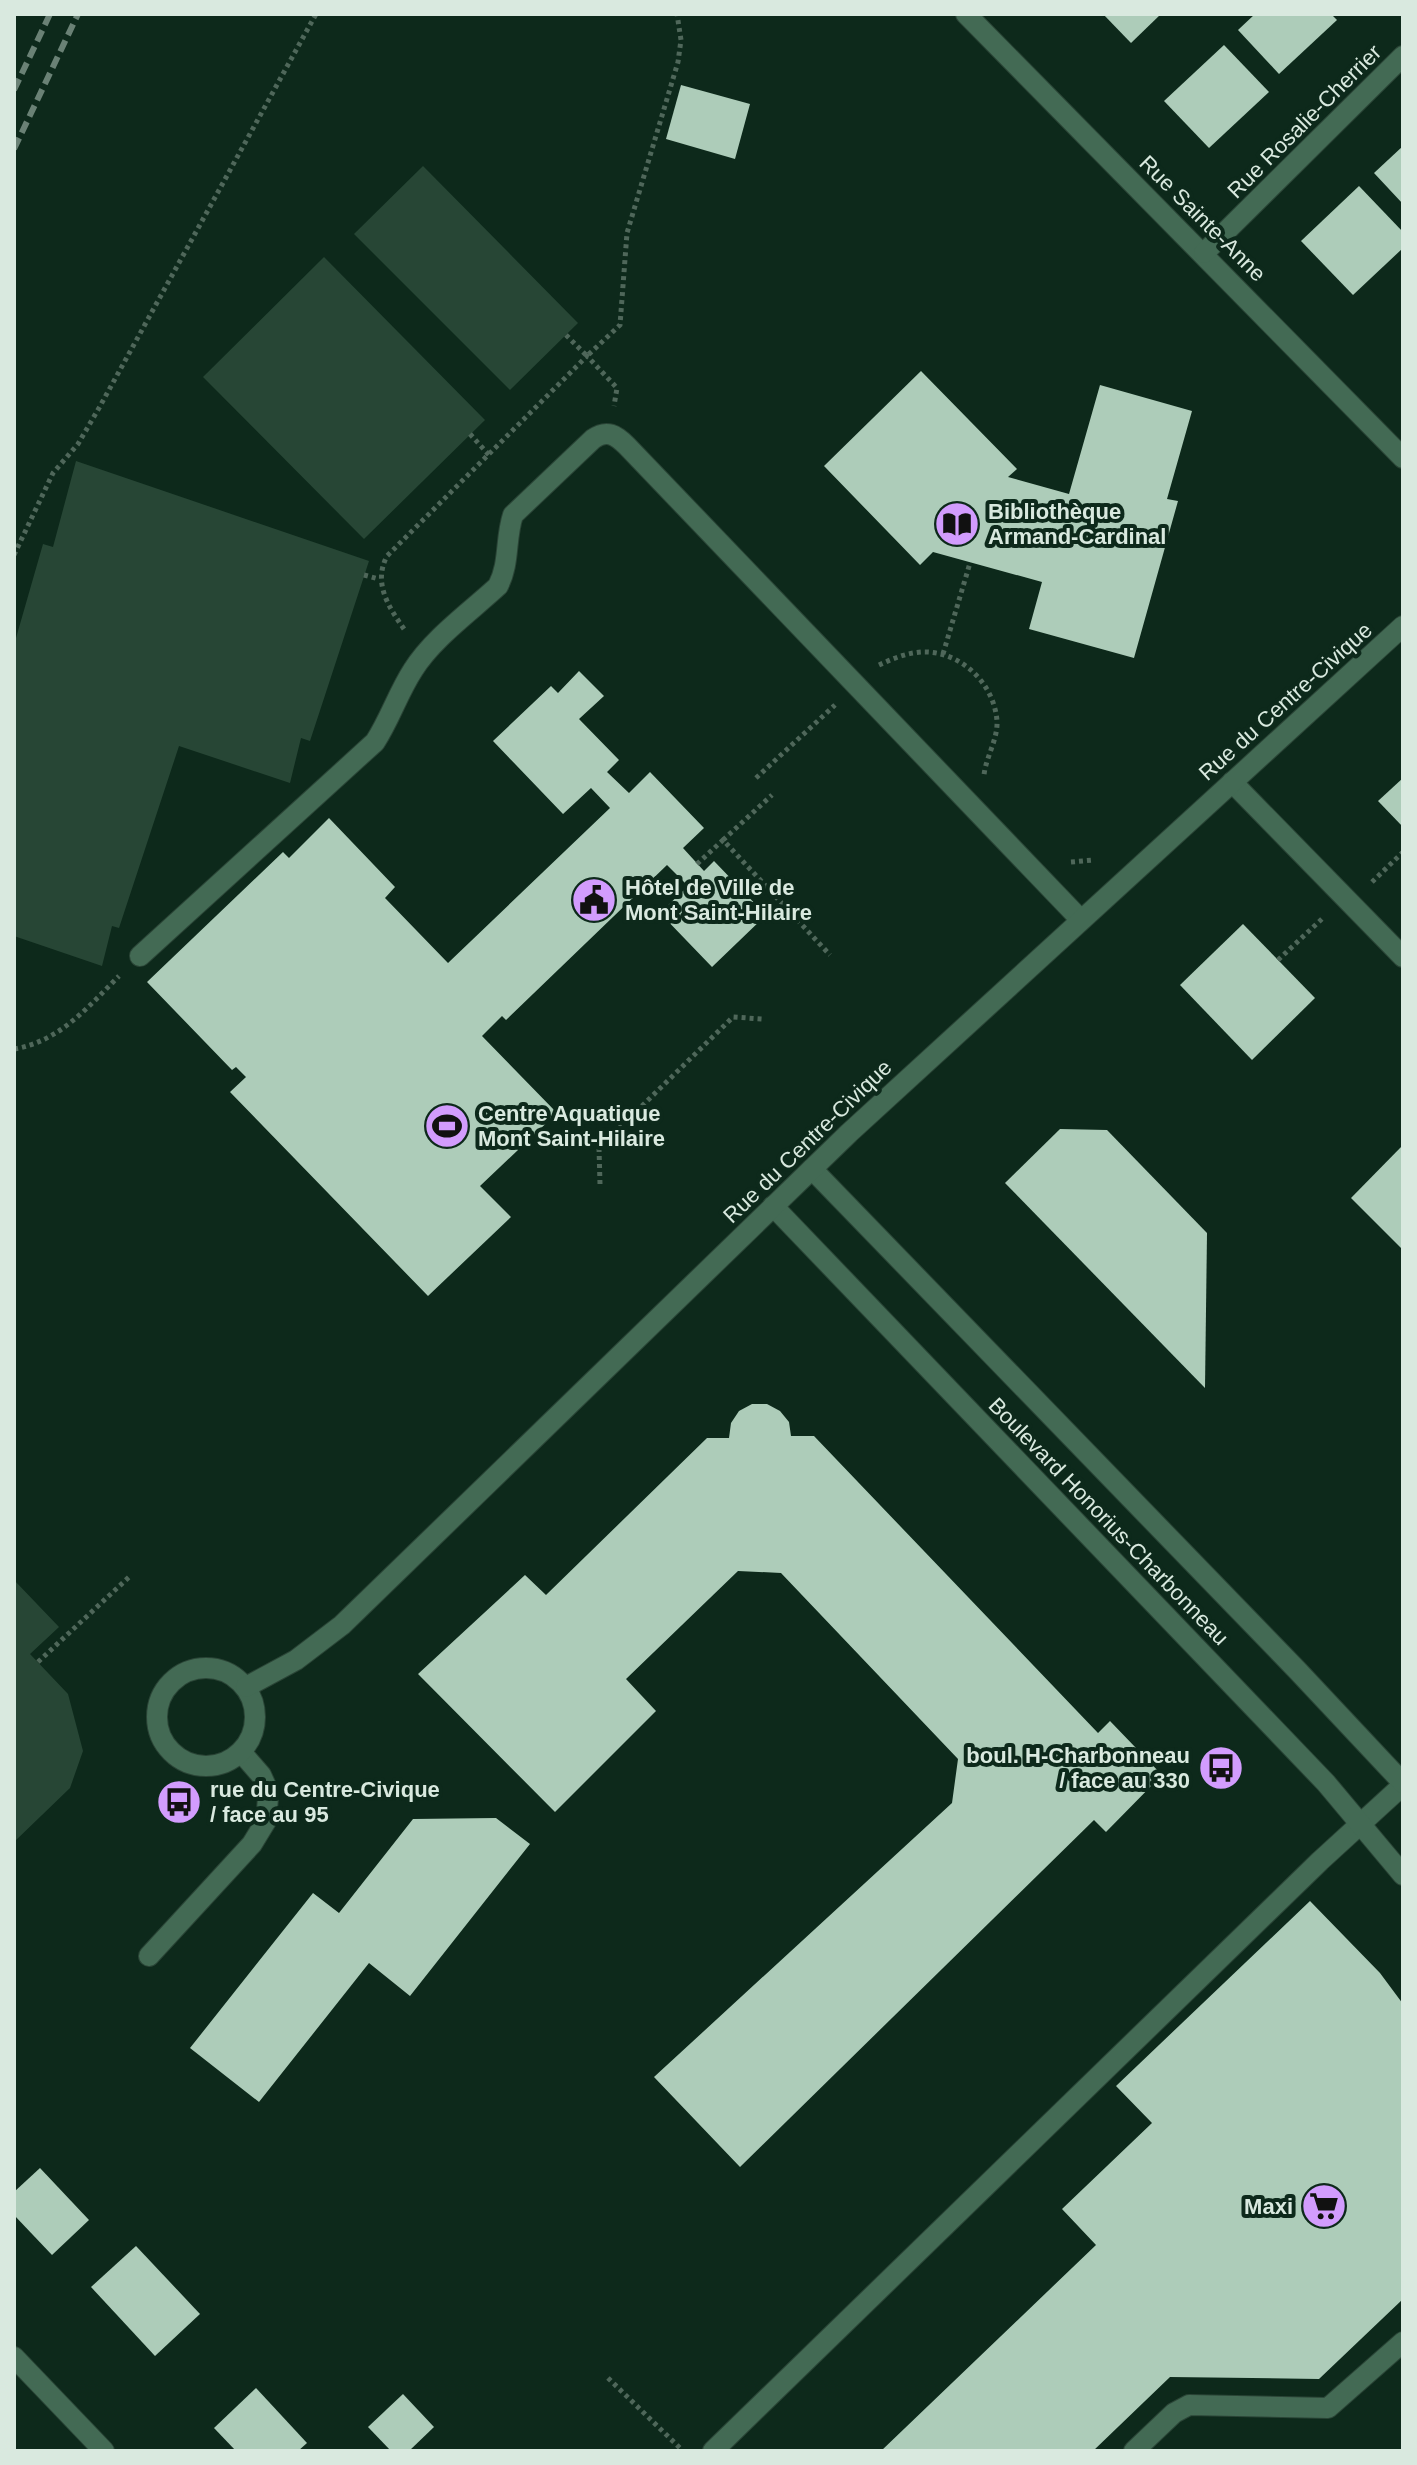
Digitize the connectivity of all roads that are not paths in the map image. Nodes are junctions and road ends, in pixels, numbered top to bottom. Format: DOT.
graph roads {
  1 [pos="966,14"];
  2 [pos="1403,56"];
  3 [pos="1204,253"];
  4 [pos="1403,458"];
  5 [pos="1403,626"];
  6 [pos="1232,782"];
  7 [pos="1080,919"];
  8 [pos="140,956"];
  9 [pos="1403,957"];
  10 [pos="812,1169"];
  11 [pos="773,1206"];
  12 [pos="246,1687"];
  13 [pos="241,1752"];
  14 [pos="1403,1784"];
  15 [pos="1361,1824"];
  16 [pos="1403,1875"];
  17 [pos="149,1956"];
  18 [pos="1403,2342"];
  19 [pos="14,2357"];
  20 [pos="104,2451"];
  21 [pos="713,2451"];
  22 [pos="1134,2451"];
  1 -- 3 [label="street, Rue Sainte-Anne"];
  2 -- 3 [label="street, Rue Rosalie-Cherrier"];
  3 -- 4 [label="street, Rue Sainte-Anne"];
  5 -- 6 [label="street, Rue du Centre-Civique"];
  6 -- 7 [label="street, Rue du Centre-Civique"];
  6 -- 9 [label="street"];
  7 -- 8 [label="street"];
  7 -- 10 [label="street, Rue du Centre-Civique"];
  10 -- 11 [label="street, Rue du Centre-Civique"];
  10 -- 14 [label="street, Boulevard Honorius-Charbonneau"];
  11 -- 12 [label="street, Rue du Centre-Civique"];
  11 -- 15 [label="street, Boulevard Honorius-Charbonneau"];
  12 -- 13 [label="street"];
  12 -- 13 [label="street"];
  13 -- 17 [label="street"];
  14 -- 15 [label="street"];
  15 -- 16 [label="street, Boulevard Honorius-Charbonneau"];
  15 -- 21 [label="street"];
  18 -- 22 [label="street"];
  19 -- 20 [label="street"];
}
